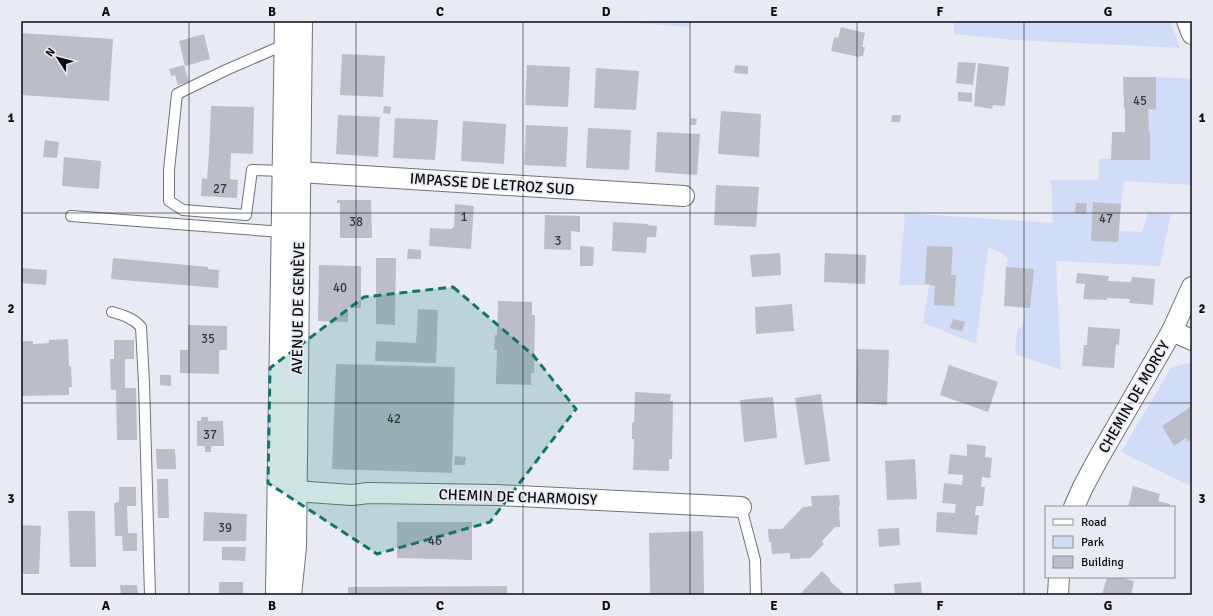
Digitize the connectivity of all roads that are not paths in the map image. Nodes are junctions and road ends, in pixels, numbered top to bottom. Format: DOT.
graph roads {
  1 [pos="286,21"];
  2 [pos="301,21"];
  3 [pos="1187,21"];
  4 [pos="1192,34"];
  5 [pos="286,44"];
  6 [pos="291,172"];
  7 [pos="684,196"];
  8 [pos="71,216"];
  9 [pos="282,232"];
  10 [pos="1192,287"];
  11 [pos="112,312"];
  12 [pos="1172,331"];
  13 [pos="1192,340"];
  14 [pos="287,491"];
  15 [pos="1074,506"];
  16 [pos="741,507"];
  17 [pos="1059,578"];
  18 [pos="150,595"];
  19 [pos="277,595"];
  20 [pos="290,595"];
  21 [pos="756,595"];
  22 [pos="1058,595"];
  1 -- 5 [label="main road, AVENUE DE GENÈVE"];
  2 -- 6 [label="main road, AVENUE DE GENÈVE"];
  3 -- 4 [label="street"];
  5 -- 6 [label="main road, AVENUE DE GENÈVE"];
  5 -- 6 [label="lane"];
  6 -- 7 [label="street, IMPASSE DE LETROZ SUD"];
  6 -- 9 [label="main road, AVENUE DE GENÈVE"];
  6 -- 14 [label="main road, AVENUE DE GENÈVE"];
  8 -- 9 [label="lane"];
  9 -- 14 [label="main road, AVENUE DE GENÈVE"];
  10 -- 12 [label="street, CHEMIN DE MORCY"];
  11 -- 18 [label="lane"];
  12 -- 13 [label="street"];
  12 -- 15 [label="street, CHEMIN DE MORCY"];
  14 -- 16 [label="street, CHEMIN DE CHARMOISY"];
  14 -- 19 [label="main road, AVENUE DE GENÈVE"];
  14 -- 20 [label="main road, AVENUE DE GENÈVE"];
  16 -- 21 [label="lane"];
  17 -- 22 [label="street"];
}
